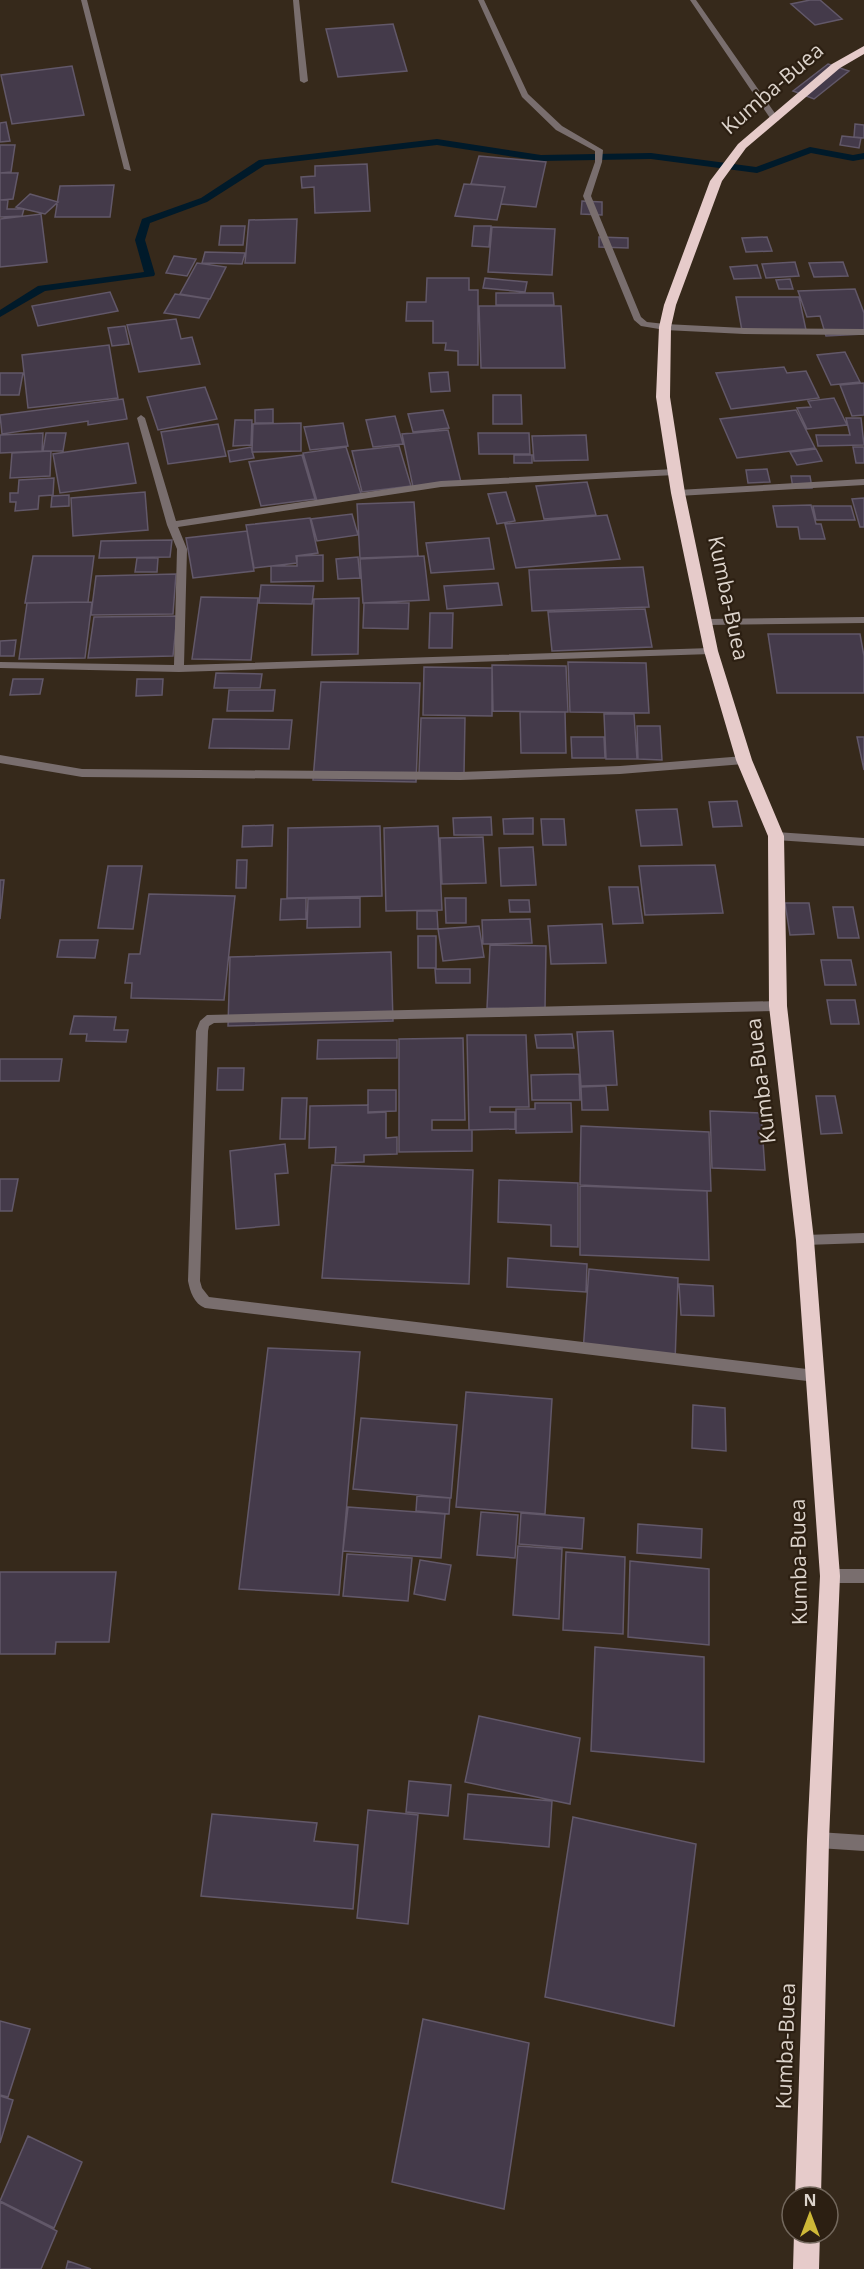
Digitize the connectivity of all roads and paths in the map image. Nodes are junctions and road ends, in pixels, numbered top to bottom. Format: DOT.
graph roads {
  1 [pos="84,0"];
  2 [pos="296,0"];
  3 [pos="482,0"];
  4 [pos="693,0"];
  5 [pos="864,49"];
  6 [pos="304,81"];
  7 [pos="775,118"];
  8 [pos="128,169"];
  9 [pos="665,327"];
  10 [pos="864,332"];
  11 [pos="141,418"];
  12 [pos="675,472"];
  13 [pos="864,482"];
  14 [pos="678,493"];
  15 [pos="172,525"];
  16 [pos="864,620"];
  17 [pos="706,622"];
  18 [pos="711,651"];
  19 [pos="0,665"];
  20 [pos="179,669"];
  21 [pos="0,759"];
  22 [pos="744,760"];
  23 [pos="776,836"];
  24 [pos="864,843"];
  25 [pos="778,1006"];
  26 [pos="864,1238"];
  27 [pos="805,1240"];
  28 [pos="815,1376"];
  29 [pos="830,1576"];
  30 [pos="864,1576"];
  31 [pos="818,1840"];
  32 [pos="864,1843"];
  33 [pos="808,2185"];
  34 [pos="807,2245"];
  35 [pos="806,2269"];
  1 -- 8 [label="street"];
  2 -- 6 [label="street"];
  3 -- 9 [label="street"];
  4 -- 7 [label="street"];
  5 -- 7 [label="highway, Kumba-Buea"];
  7 -- 9 [label="highway, Kumba-Buea"];
  9 -- 10 [label="street"];
  9 -- 12 [label="highway, Kumba-Buea"];
  11 -- 15 [label="street"];
  12 -- 14 [label="highway, Kumba-Buea"];
  12 -- 15 [label="street"];
  13 -- 14 [label="street"];
  14 -- 17 [label="highway, Kumba-Buea"];
  15 -- 20 [label="street"];
  16 -- 17 [label="street"];
  17 -- 18 [label="highway, Kumba-Buea"];
  18 -- 20 [label="street"];
  18 -- 22 [label="highway, Kumba-Buea"];
  19 -- 20 [label="street"];
  21 -- 22 [label="street"];
  22 -- 23 [label="highway, Kumba-Buea"];
  23 -- 24 [label="street"];
  23 -- 25 [label="highway, Kumba-Buea"];
  25 -- 27 [label="highway, Kumba-Buea"];
  25 -- 28 [label="street"];
  26 -- 27 [label="street"];
  27 -- 28 [label="highway, Kumba-Buea"];
  28 -- 29 [label="highway, Kumba-Buea"];
  29 -- 30 [label="street"];
  29 -- 31 [label="highway, Kumba-Buea"];
  31 -- 32 [label="street"];
  31 -- 33 [label="highway, Kumba-Buea"];
  34 -- 35 [label="highway"];
}
